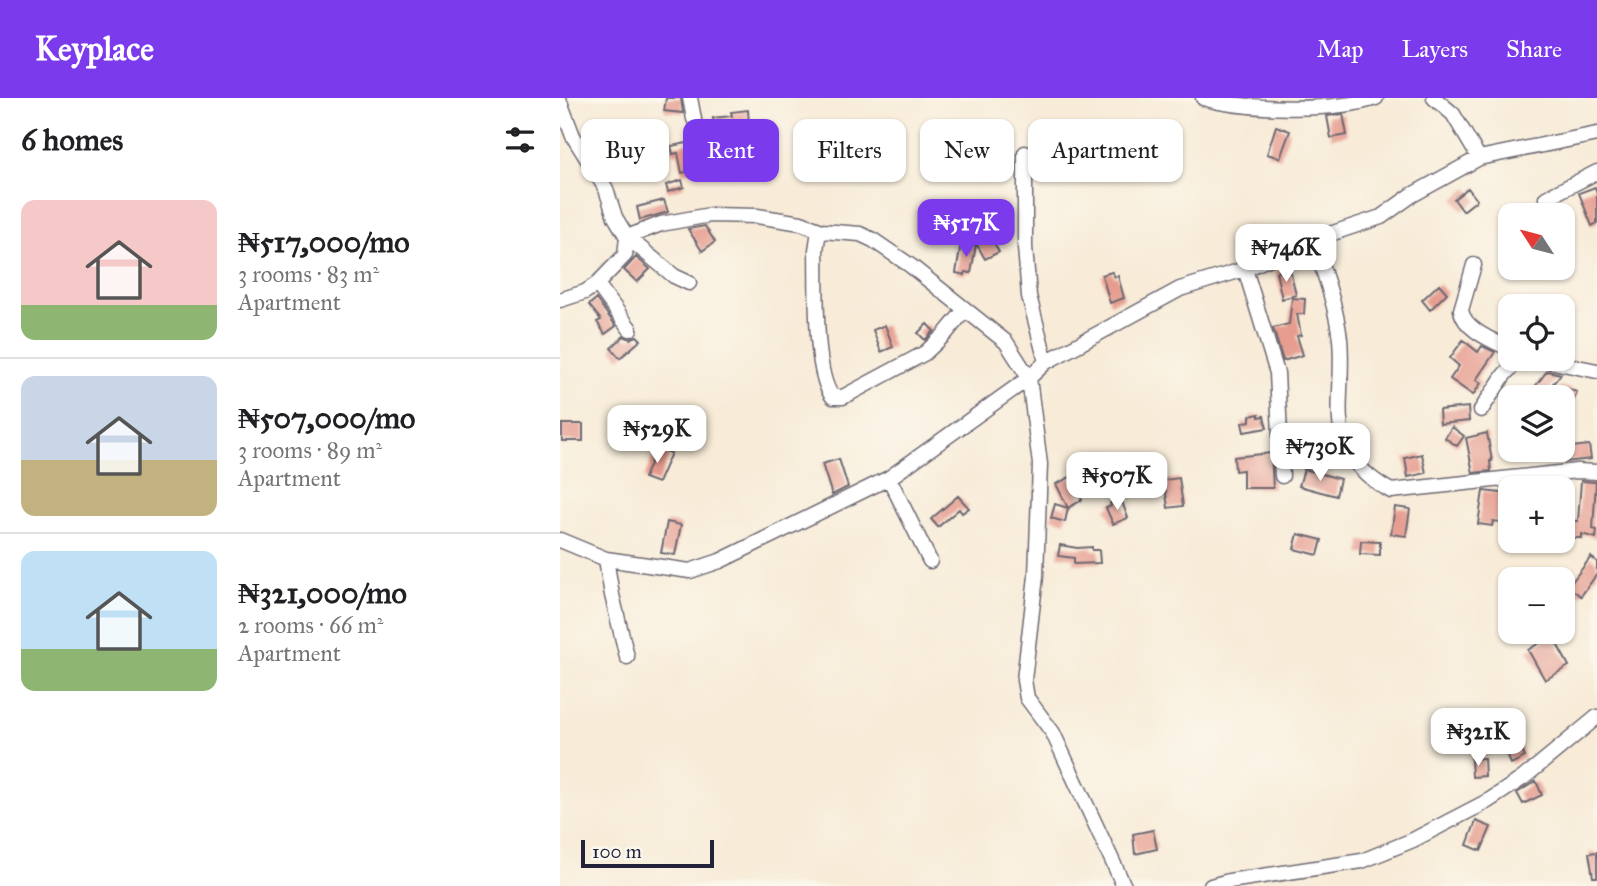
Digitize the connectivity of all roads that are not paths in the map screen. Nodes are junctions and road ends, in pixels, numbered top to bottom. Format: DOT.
graph roads {
  1 [pos="690,98"];
  2 [pos="1203,98"];
  3 [pos="1376,98"];
  4 [pos="1434,98"];
  5 [pos="560,102"];
  6 [pos="694,119"];
  7 [pos="1597,134"];
  8 [pos="1025,153"];
  9 [pos="1479,158"];
  10 [pos="1597,172"];
  11 [pos="1546,198"];
  12 [pos="822,231"];
  13 [pos="627,237"];
  14 [pos="1312,240"];
  15 [pos="1474,265"];
  16 [pos="1244,269"];
  17 [pos="689,283"];
  18 [pos="597,284"];
  19 [pos="560,300"];
  20 [pos="964,311"];
  21 [pos="630,330"];
  22 [pos="1498,342"];
  23 [pos="1046,362"];
  24 [pos="1575,366"];
  25 [pos="1508,371"];
  26 [pos="1597,371"];
  27 [pos="1029,378"];
  28 [pos="1480,410"];
  29 [pos="1597,472"];
  30 [pos="1282,476"];
  31 [pos="889,478"];
  32 [pos="560,540"];
  33 [pos="606,559"];
  34 [pos="930,561"];
  35 [pos="627,657"];
  36 [pos="1597,717"];
  37 [pos="1124,886"];
  38 [pos="1212,886"];
  1 -- 6 [label="street"];
  2 -- 3 [label="street"];
  4 -- 9 [label="street"];
  5 -- 13 [label="street"];
  7 -- 9 [label="street"];
  8 -- 23 [label="street"];
  9 -- 14 [label="street"];
  10 -- 11 [label="street"];
  12 -- 13 [label="street"];
  12 -- 20 [label="street"];
  12 -- 20 [label="street"];
  13 -- 17 [label="street"];
  13 -- 18 [label="street"];
  14 -- 16 [label="street"];
  14 -- 29 [label="street"];
  15 -- 22 [label="street"];
  16 -- 23 [label="street"];
  16 -- 30 [label="street"];
  18 -- 19 [label="street"];
  18 -- 21 [label="street"];
  20 -- 27 [label="street"];
  23 -- 27 [label="street"];
  24 -- 26 [label="street"];
  25 -- 28 [label="street"];
  27 -- 31 [label="street"];
  27 -- 37 [label="street"];
  31 -- 33 [label="street"];
  31 -- 34 [label="street"];
  32 -- 33 [label="street"];
  33 -- 35 [label="street"];
  36 -- 38 [label="street"];
}
